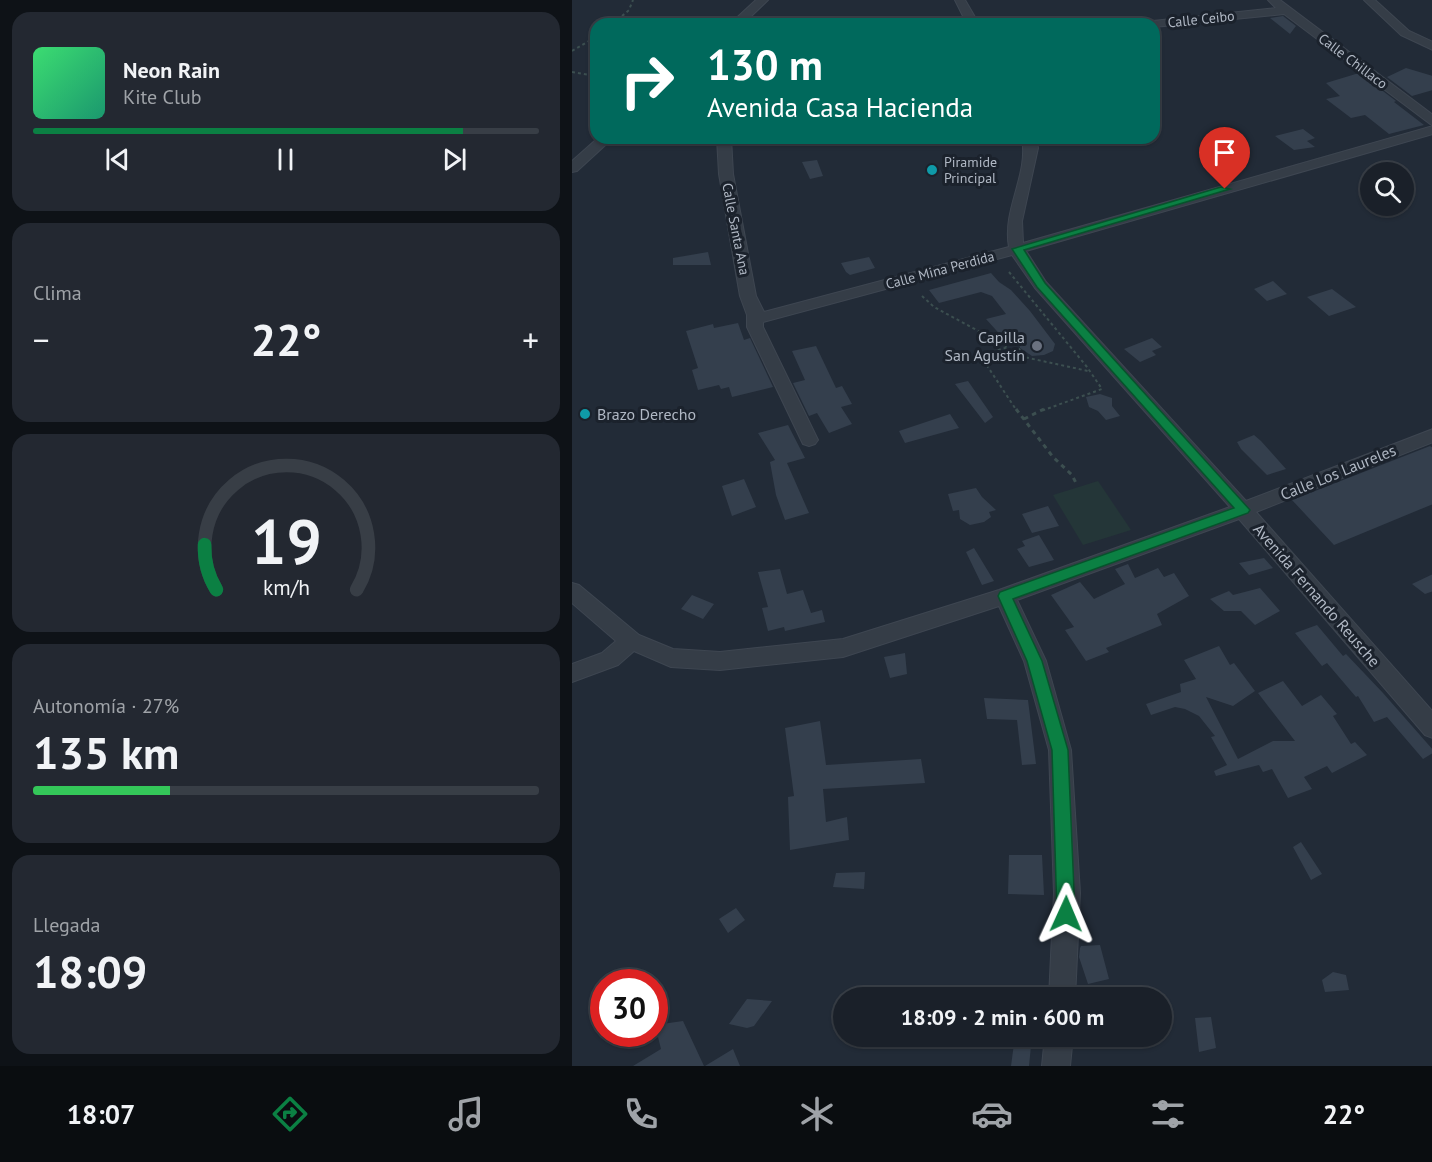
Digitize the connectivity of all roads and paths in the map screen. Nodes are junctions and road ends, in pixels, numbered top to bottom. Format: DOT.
graph roads {
  1 [pos="633,0"];
  2 [pos="763,0"];
  3 [pos="960,0"];
  4 [pos="1273,0"];
  5 [pos="1369,0"];
  6 [pos="1286,10"];
  7 [pos="620,18"];
  8 [pos="743,18"];
  9 [pos="970,18"];
  10 [pos="1160,23"];
  11 [pos="590,40"];
  12 [pos="1433,47"];
  13 [pos="572,51"];
  14 [pos="572,72"];
  15 [pos="590,75"];
  16 [pos="1433,122"];
  17 [pos="1433,130"];
  18 [pos="599,144"];
  19 [pos="724,144"];
  20 [pos="1029,144"];
  21 [pos="572,168"];
  22 [pos="1017,249"];
  23 [pos="1009,273"];
  24 [pos="922,296"];
  25 [pos="757,316"];
  26 [pos="1023,338"];
  27 [pos="1008,347"];
  28 [pos="1018,347"];
  29 [pos="1089,371"];
  30 [pos="1024,419"];
  31 [pos="1433,435"];
  32 [pos="809,440"];
  33 [pos="1076,483"];
  34 [pos="1243,510"];
  35 [pos="572,591"];
  36 [pos="1005,596"];
  37 [pos="631,641"];
  38 [pos="572,673"];
  39 [pos="1433,728"];
  40 [pos="1063,987"];
  41 [pos="1058,1047"];
  42 [pos="1056,1066"];
  1 -- 7 [label="path"];
  2 -- 8 [label="street"];
  3 -- 9 [label="street"];
  4 -- 6 [label="street, Calle Chillaco"];
  5 -- 12 [label="street"];
  6 -- 10 [label="street, Calle Ceibo"];
  6 -- 16 [label="street, Calle Chillaco"];
  11 -- 13 [label="path"];
  14 -- 15 [label="path"];
  17 -- 22 [label="street, Calle Mina Perdida"];
  18 -- 21 [label="street"];
  19 -- 25 [label="street, Calle Santa Ana"];
  20 -- 22 [label="street, Avenida Fernando Reusche"];
  22 -- 25 [label="street, Calle Mina Perdida"];
  22 -- 34 [label="street, Avenida Fernando Reusche"];
  23 -- 29 [label="path"];
  24 -- 27 [label="path"];
  25 -- 32 [label="street, Calle Santa Ana"];
  26 -- 28 [label="path"];
  27 -- 28 [label="path"];
  27 -- 30 [label="path"];
  28 -- 29 [label="path"];
  29 -- 30 [label="path"];
  30 -- 33 [label="path"];
  31 -- 34 [label="street, Calle Los Laureles"];
  34 -- 36 [label="street, Calle Los Laureles"];
  34 -- 39 [label="street, Avenida Fernando Reusche"];
  35 -- 37 [label="street, Calle Los Laureles"];
  36 -- 37 [label="street, Calle Los Laureles"];
  36 -- 40 [label="street"];
  37 -- 38 [label="street"];
  41 -- 42 [label="street"];
}
